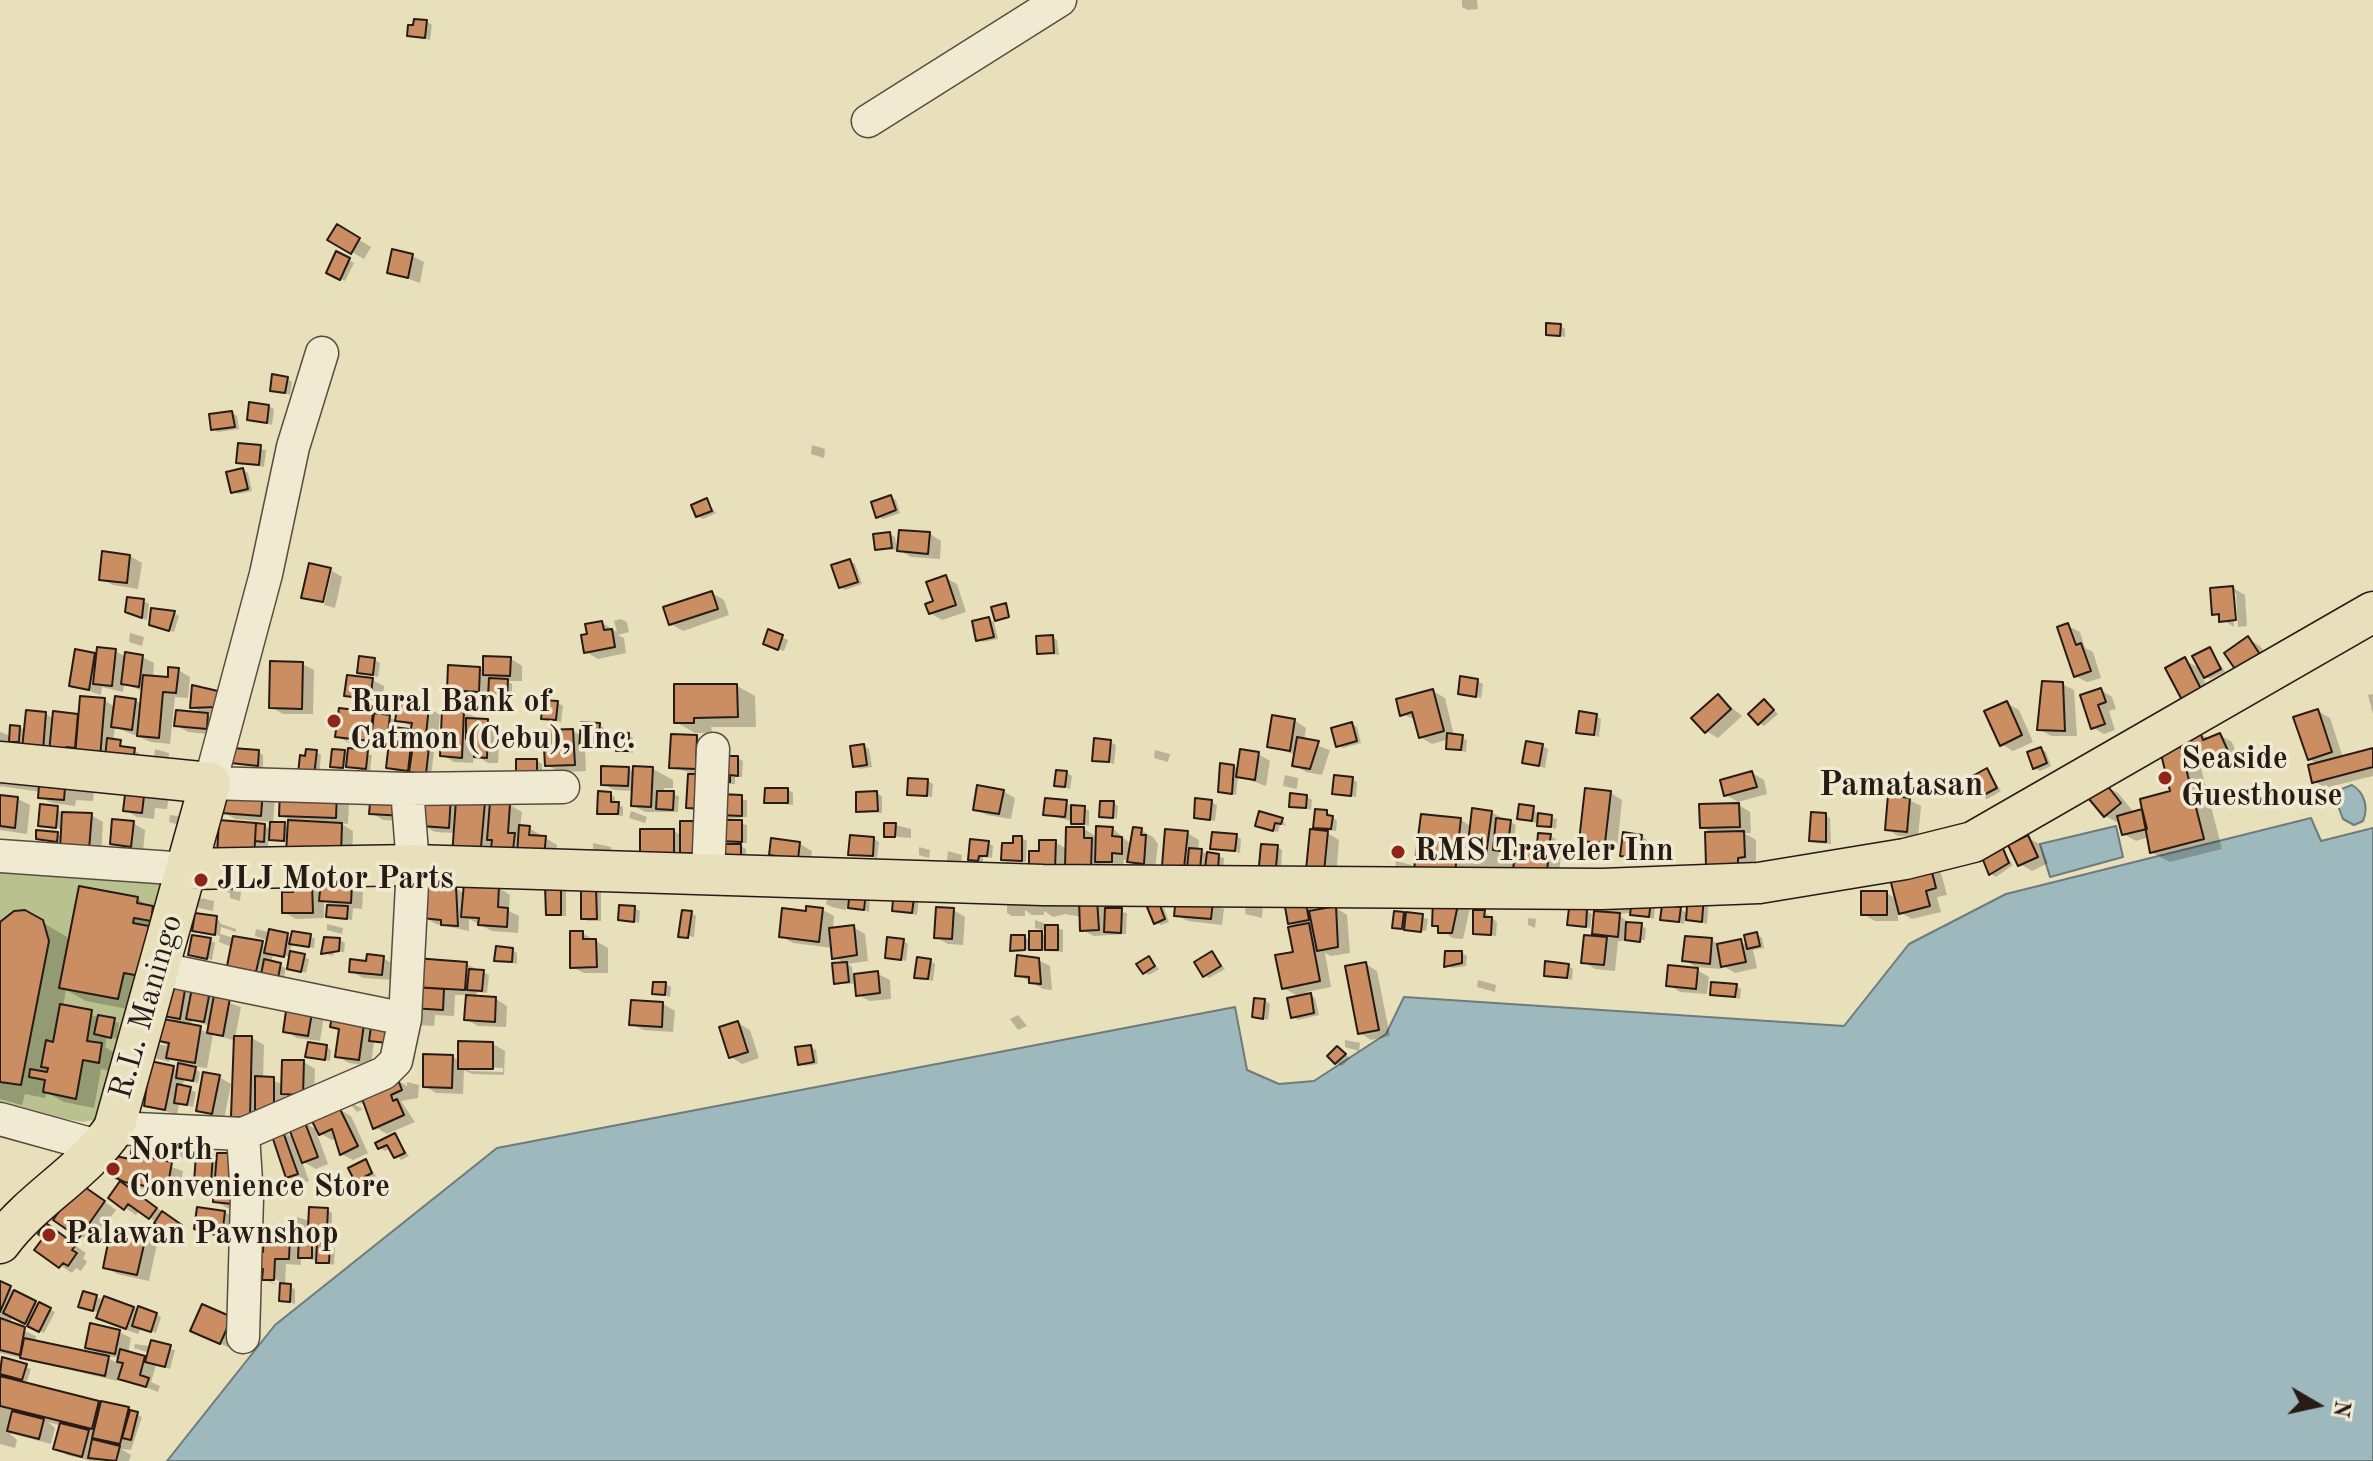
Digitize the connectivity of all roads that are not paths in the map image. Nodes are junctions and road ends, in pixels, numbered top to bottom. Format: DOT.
graph roads {
  1 [pos="1060,0"];
  2 [pos="868,121"];
  3 [pos="322,353"];
  4 [pos="2373,612"];
  5 [pos="713,749"];
  6 [pos="0,762"];
  7 [pos="210,783"];
  8 [pos="563,787"];
  9 [pos="407,789"];
  10 [pos="0,856"];
  11 [pos="413,865"];
  12 [pos="187,869"];
  13 [pos="708,876"];
  14 [pos="156,968"];
  15 [pos="405,1019"];
  16 [pos="0,1119"];
  17 [pos="243,1134"];
  18 [pos="108,1137"];
  19 [pos="0,1243"];
  20 [pos="243,1337"];
  1 -- 2 [label="street"];
  3 -- 7 [label="street"];
  4 -- 13 [label="main road"];
  5 -- 13 [label="street"];
  6 -- 7 [label="main road"];
  7 -- 9 [label="street"];
  7 -- 12 [label="main road, R.L. Maningo"];
  8 -- 9 [label="street"];
  9 -- 11 [label="street"];
  10 -- 12 [label="street"];
  11 -- 12 [label="main road"];
  11 -- 13 [label="main road"];
  11 -- 15 [label="street"];
  12 -- 14 [label="main road, R.L. Maningo"];
  14 -- 15 [label="street"];
  14 -- 18 [label="main road, R.L. Maningo"];
  15 -- 17 [label="street"];
  16 -- 18 [label="street"];
  17 -- 18 [label="street"];
  17 -- 20 [label="street"];
  18 -- 19 [label="main road"];
}
